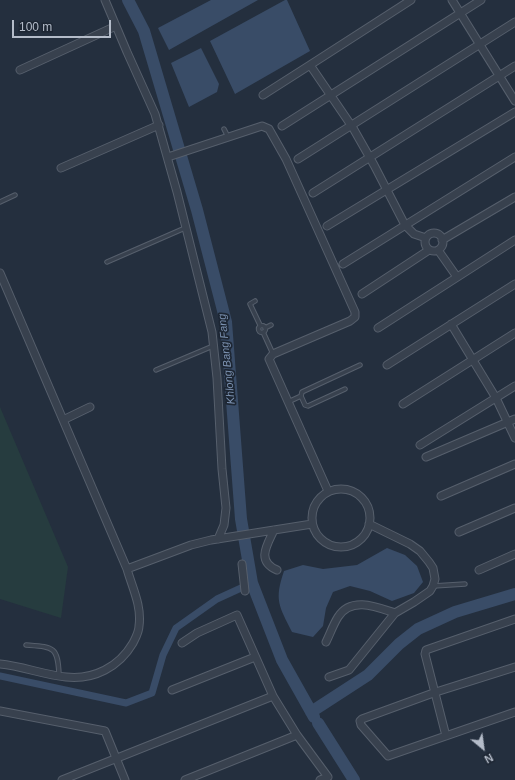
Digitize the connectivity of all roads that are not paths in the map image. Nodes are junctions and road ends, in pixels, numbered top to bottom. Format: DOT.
graph roads {
  1 [pos="106,0"];
  2 [pos="411,0"];
  3 [pos="452,0"];
  4 [pos="481,0"];
  5 [pos="460,13"];
  6 [pos="515,22"];
  7 [pos="116,26"];
  8 [pos="480,44"];
  9 [pos="310,65"];
  10 [pos="515,66"];
  11 [pos="20,70"];
  12 [pos="499,76"];
  13 [pos="263,95"];
  14 [pos="330,95"];
  15 [pos="515,101"];
  16 [pos="515,112"];
  17 [pos="158,125"];
  18 [pos="351,125"];
  19 [pos="282,126"];
  20 [pos="224,129"];
  21 [pos="228,137"];
  22 [pos="168,157"];
  23 [pos="515,157"];
  24 [pos="370,158"];
  25 [pos="298,159"];
  26 [pos="61,168"];
  27 [pos="387,190"];
  28 [pos="313,193"];
  29 [pos="15,195"];
  30 [pos="515,197"];
  31 [pos="0,202"];
  32 [pos="405,225"];
  33 [pos="327,226"];
  34 [pos="186,228"];
  35 [pos="426,238"];
  36 [pos="442,240"];
  37 [pos="515,240"];
  38 [pos="429,250"];
  39 [pos="438,250"];
  40 [pos="107,262"];
  41 [pos="343,264"];
  42 [pos="0,273"];
  43 [pos="457,277"];
  44 [pos="515,284"];
  45 [pos="362,294"];
  46 [pos="255,301"];
  47 [pos="451,324"];
  48 [pos="271,325"];
  49 [pos="378,328"];
  50 [pos="264,330"];
  51 [pos="515,333"];
  52 [pos="214,346"];
  53 [pos="273,354"];
  54 [pos="473,360"];
  55 [pos="360,365"];
  56 [pos="387,365"];
  57 [pos="156,370"];
  58 [pos="515,386"];
  59 [pos="345,390"];
  60 [pos="301,396"];
  61 [pos="496,398"];
  62 [pos="288,402"];
  63 [pos="403,404"];
  64 [pos="90,407"];
  65 [pos="515,419"];
  66 [pos="63,420"];
  67 [pos="508,423"];
  68 [pos="515,438"];
  69 [pos="420,445"];
  70 [pos="426,457"];
  71 [pos="515,464"];
  72 [pos="328,491"];
  73 [pos="441,496"];
  74 [pos="515,508"];
  75 [pos="312,524"];
  76 [pos="369,524"];
  77 [pos="274,530"];
  78 [pos="459,532"];
  79 [pos="218,539"];
  80 [pos="515,554"];
  81 [pos="242,564"];
  82 [pos="127,569"];
  83 [pos="277,570"];
  84 [pos="479,570"];
  85 [pos="465,584"];
  86 [pos="433,586"];
  87 [pos="245,591"];
  88 [pos="395,613"];
  89 [pos="515,619"];
  90 [pos="326,642"];
  91 [pos="182,643"];
  92 [pos="26,645"];
  93 [pos="255,657"];
  94 [pos="0,664"];
  95 [pos="515,667"];
  96 [pos="59,676"];
  97 [pos="329,677"];
  98 [pos="172,690"];
  99 [pos="436,692"];
  100 [pos="273,696"];
  101 [pos="0,711"];
  102 [pos="515,712"];
  103 [pos="297,736"];
  104 [pos="446,736"];
  105 [pos="116,758"];
  106 [pos="62,780"];
  107 [pos="125,780"];
  108 [pos="185,780"];
  109 [pos="320,780"];
  1 -- 7 [label="street"];
  2 -- 9 [label="street"];
  3 -- 5 [label="street"];
  4 -- 5 [label="street"];
  5 -- 8 [label="street"];
  5 -- 14 [label="street"];
  6 -- 8 [label="street"];
  7 -- 11 [label="street"];
  7 -- 17 [label="street"];
  8 -- 12 [label="street"];
  8 -- 18 [label="street"];
  9 -- 13 [label="street"];
  9 -- 14 [label="street"];
  10 -- 12 [label="street"];
  12 -- 15 [label="street"];
  12 -- 24 [label="street"];
  14 -- 18 [label="street"];
  14 -- 19 [label="street"];
  16 -- 27 [label="street"];
  17 -- 22 [label="street"];
  17 -- 26 [label="street"];
  18 -- 24 [label="street"];
  18 -- 25 [label="street"];
  20 -- 21 [label="lane"];
  21 -- 22 [label="street"];
  21 -- 53 [label="street"];
  22 -- 34 [label="street"];
  23 -- 32 [label="street"];
  24 -- 27 [label="street"];
  24 -- 28 [label="street"];
  27 -- 32 [label="street"];
  27 -- 33 [label="street"];
  29 -- 31 [label="lane"];
  30 -- 36 [label="street"];
  32 -- 35 [label="street"];
  32 -- 41 [label="street"];
  34 -- 40 [label="lane"];
  34 -- 52 [label="street"];
  35 -- 36 [label="street"];
  35 -- 38 [label="street"];
  36 -- 39 [label="street"];
  37 -- 43 [label="street"];
  38 -- 39 [label="street"];
  38 -- 45 [label="street"];
  39 -- 43 [label="street"];
  42 -- 66 [label="street"];
  43 -- 49 [label="street"];
  44 -- 47 [label="street"];
  46 -- 50 [label="lane"];
  47 -- 54 [label="street"];
  47 -- 56 [label="street"];
  48 -- 50 [label="lane"];
  50 -- 53 [label="lane"];
  51 -- 54 [label="street"];
  52 -- 57 [label="lane"];
  52 -- 79 [label="street"];
  53 -- 62 [label="street"];
  54 -- 61 [label="street"];
  54 -- 63 [label="street"];
  55 -- 60 [label="lane"];
  58 -- 61 [label="street"];
  59 -- 60 [label="lane"];
  60 -- 62 [label="lane"];
  61 -- 67 [label="street"];
  61 -- 69 [label="street"];
  62 -- 72 [label="street"];
  64 -- 66 [label="street"];
  65 -- 67 [label="street"];
  66 -- 82 [label="street"];
  67 -- 68 [label="street"];
  67 -- 70 [label="street"];
  71 -- 73 [label="street"];
  72 -- 75 [label="street"];
  72 -- 76 [label="street"];
  74 -- 78 [label="street"];
  75 -- 76 [label="street"];
  75 -- 77 [label="street"];
  76 -- 86 [label="street"];
  77 -- 79 [label="street"];
  77 -- 83 [label="street"];
  79 -- 82 [label="street"];
  80 -- 84 [label="street"];
  81 -- 87 [label="street"];
  82 -- 96 [label="street"];
  85 -- 86 [label="lane"];
  86 -- 88 [label="street"];
  88 -- 90 [label="street"];
  88 -- 97 [label="street"];
  89 -- 99 [label="street"];
  91 -- 93 [label="street"];
  92 -- 96 [label="lane"];
  93 -- 98 [label="street"];
  93 -- 100 [label="street"];
  94 -- 96 [label="street"];
  95 -- 99 [label="street"];
  99 -- 104 [label="street"];
  99 -- 104 [label="street"];
  100 -- 103 [label="street"];
  100 -- 105 [label="street"];
  101 -- 105 [label="street"];
  102 -- 104 [label="street"];
  103 -- 108 [label="street"];
  103 -- 109 [label="street"];
  105 -- 106 [label="street"];
  105 -- 107 [label="street"];
}
